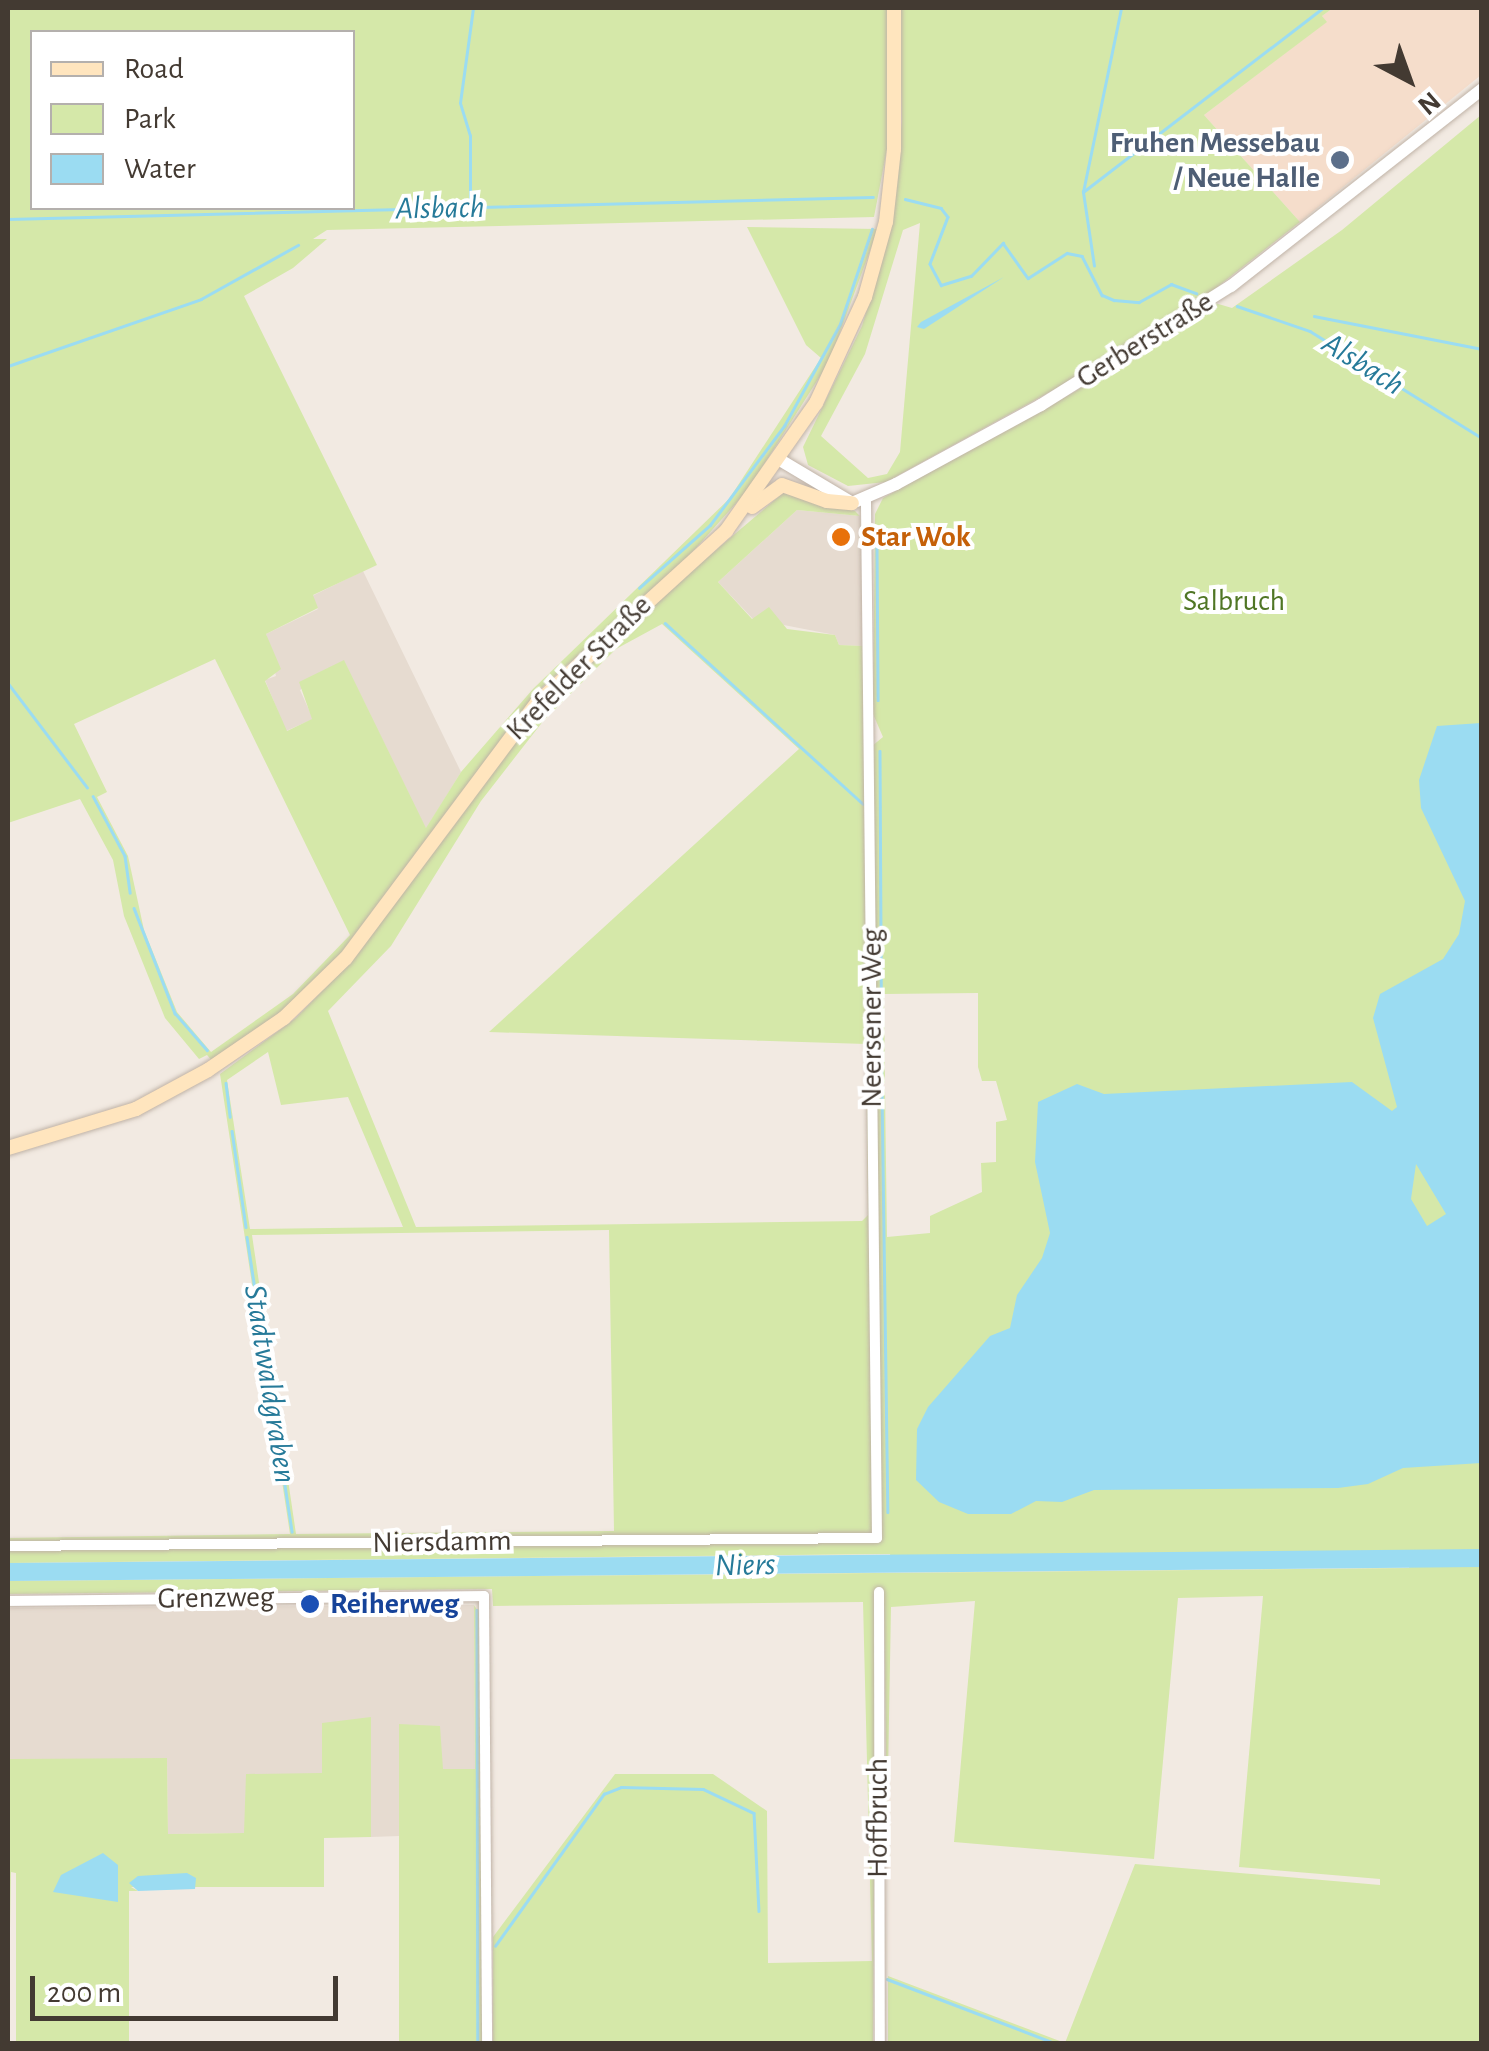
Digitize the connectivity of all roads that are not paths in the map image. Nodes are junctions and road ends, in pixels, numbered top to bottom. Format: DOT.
graph roads {
  1 [pos="894,8"];
  2 [pos="1482,89"];
  3 [pos="780,460"];
  4 [pos="859,500"];
  5 [pos="726,530"];
  6 [pos="8,1148"];
  7 [pos="877,1538"];
  8 [pos="8,1546"];
  9 [pos="879,1592"];
  10 [pos="8,1601"];
  11 [pos="488,2044"];
  12 [pos="880,2044"];
  1 -- 3 [label="main road, Krefelder Straße"];
  2 -- 4 [label="street, Gerberstraße"];
  3 -- 4 [label="street"];
  3 -- 5 [label="main road, Krefelder Straße"];
  4 -- 5 [label="main road"];
  4 -- 7 [label="street, Neersener Weg"];
  5 -- 6 [label="main road, Krefelder Straße"];
  7 -- 8 [label="street, Niersdamm"];
  9 -- 12 [label="street, Hoffbruch"];
  10 -- 11 [label="street, Grenzweg"];
}
